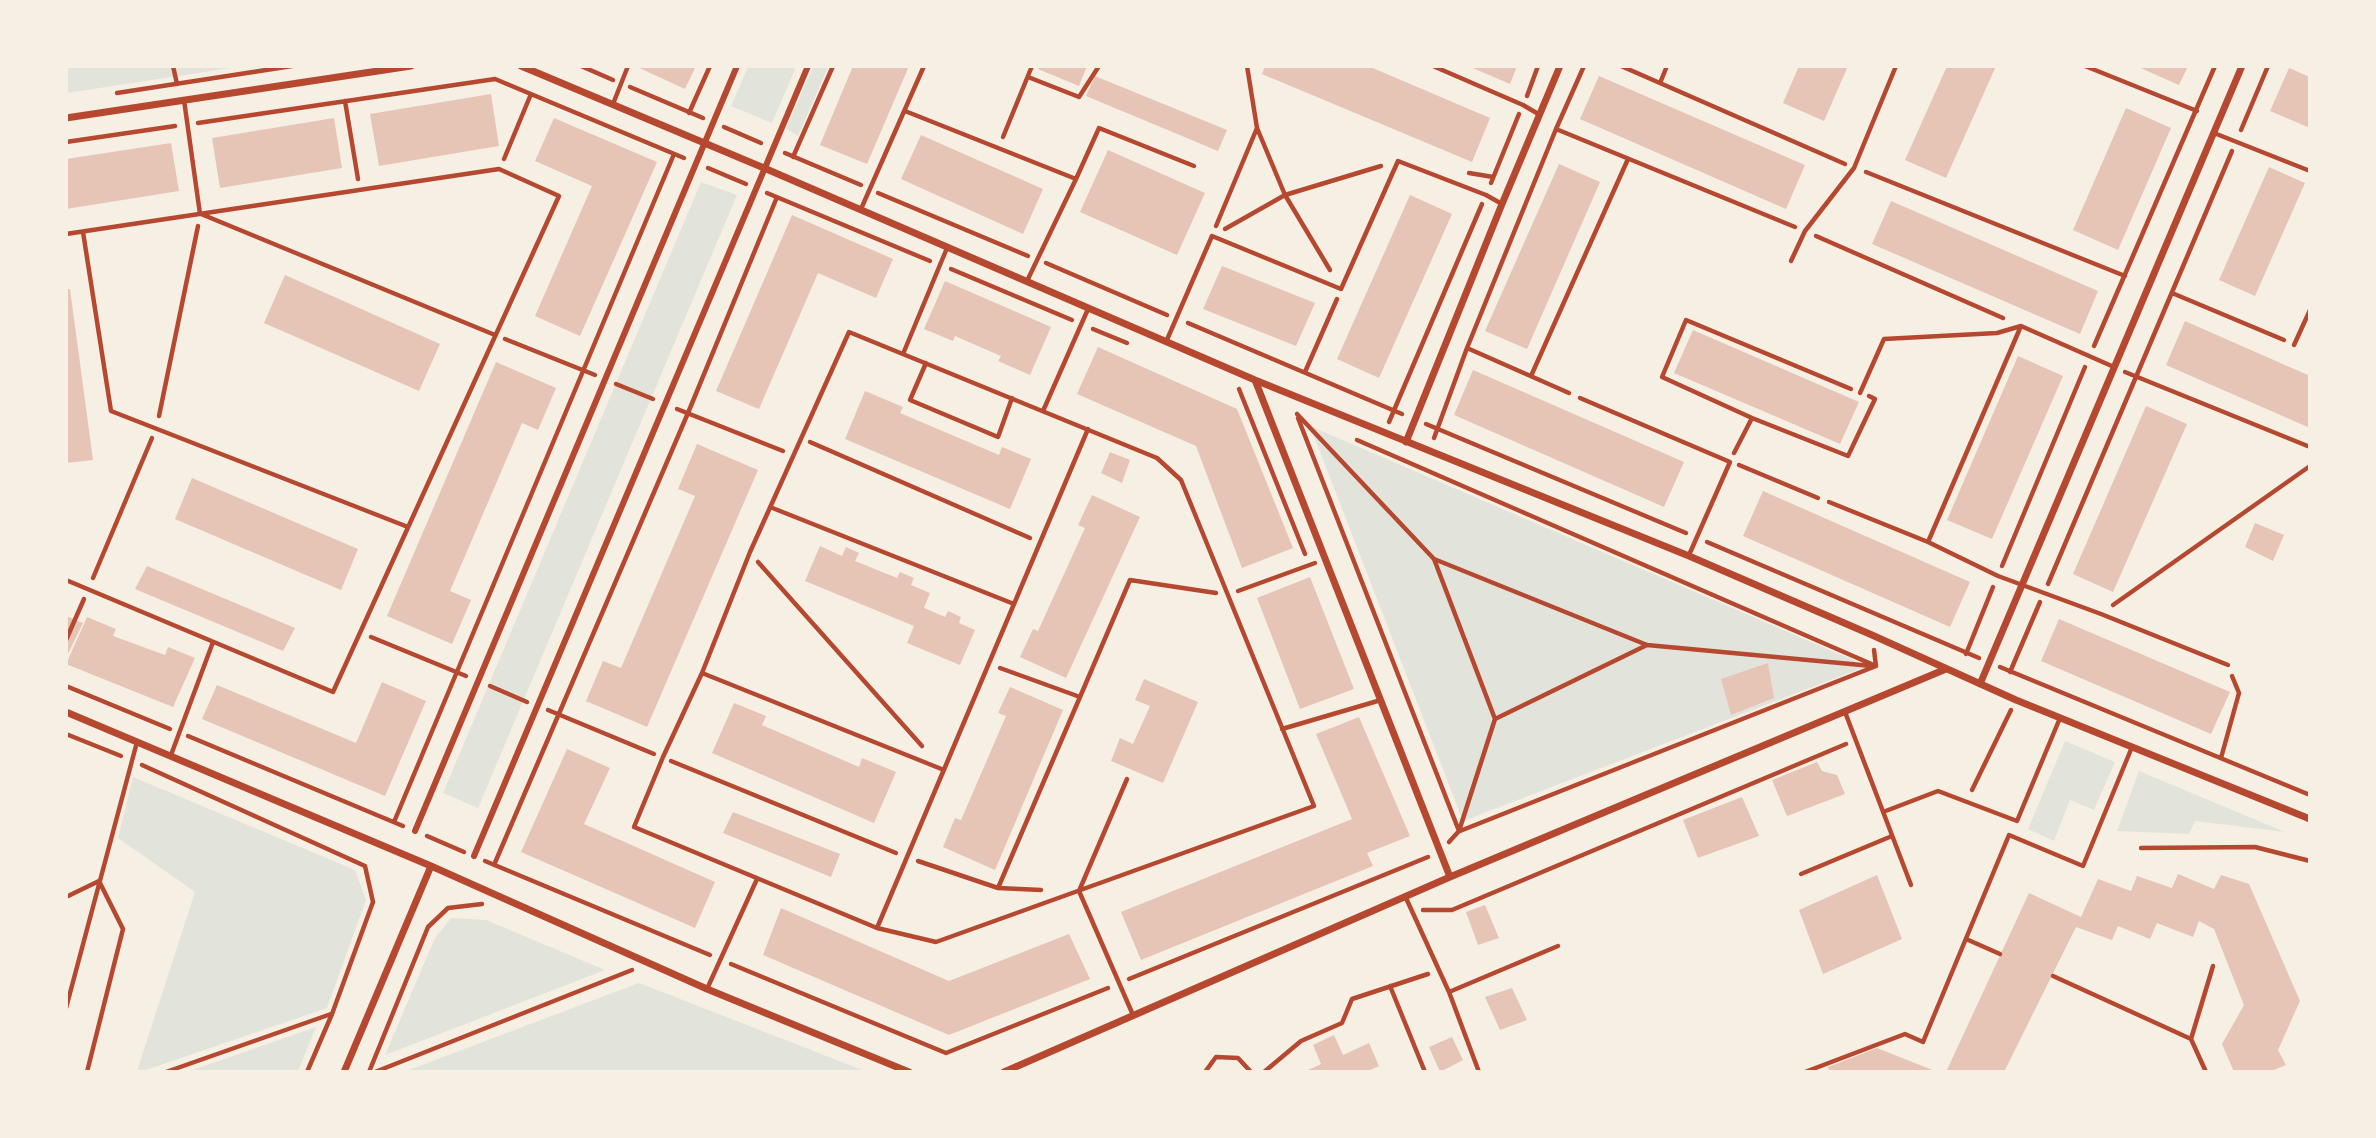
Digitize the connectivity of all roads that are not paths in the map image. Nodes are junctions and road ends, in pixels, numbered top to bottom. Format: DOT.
graph roads {
  1 [pos="411,66"];
  2 [pos="521,66"];
  3 [pos="628,66"];
  4 [pos="737,66"];
  5 [pos="808,66"];
  6 [pos="924,66"];
  7 [pos="1433,66"];
  8 [pos="1560,66"];
  9 [pos="1896,66"];
  10 [pos="2242,66"];
  11 [pos="1448,69"];
  12 [pos="184,100"];
  13 [pos="613,104"];
  14 [pos="905,111"];
  15 [pos="1540,115"];
  16 [pos="66,118"];
  17 [pos="2214,133"];
  18 [pos="704,143"];
  19 [pos="1194,166"];
  20 [pos="764,168"];
  21 [pos="2309,171"];
  22 [pos="1076,179"];
  23 [pos="1502,204"];
  24 [pos="860,210"];
  25 [pos="200,214"];
  26 [pos="83,232"];
  27 [pos="66,234"];
  28 [pos="947,248"];
  29 [pos="1791,261"];
  30 [pos="1027,282"];
  31 [pos="1088,309"];
  32 [pos="2309,310"];
  33 [pos="2021,326"];
  34 [pos="495,335"];
  35 [pos="1166,342"];
  36 [pos="2294,345"];
  37 [pos="903,354"];
  38 [pos="926,363"];
  39 [pos="2114,368"];
  40 [pos="1255,380"];
  41 [pos="1860,393"];
  42 [pos="1012,398"];
  43 [pos="1580,398"];
  44 [pos="1043,411"];
  45 [pos="1088,429"];
  46 [pos="1406,442"];
  47 [pos="1829,502"];
  48 [pos="770,507"];
  49 [pos="408,527"];
  50 [pos="1928,542"];
  51 [pos="1689,556"];
  52 [pos="66,580"];
  53 [pos="2022,586"];
  54 [pos="1014,604"];
  55 [pos="214,642"];
  56 [pos="2228,665"];
  57 [pos="1946,669"];
  58 [pos="702,673"];
  59 [pos="1980,684"];
  60 [pos="1381,700"];
  61 [pos="1844,711"];
  62 [pos="66,712"];
  63 [pos="2060,718"];
  64 [pos="1282,729"];
  65 [pos="137,741"];
  66 [pos="2133,747"];
  67 [pos="171,755"];
  68 [pos="944,771"];
  69 [pos="1127,779"];
  70 [pos="1883,812"];
  71 [pos="2309,819"];
  72 [pos="415,831"];
  73 [pos="1892,836"];
  74 [pos="2141,848"];
  75 [pos="474,856"];
  76 [pos="2309,861"];
  77 [pos="431,866"];
  78 [pos="1801,874"];
  79 [pos="1450,877"];
  80 [pos="757,878"];
  81 [pos="99,881"];
  82 [pos="1912,885"];
  83 [pos="1079,891"];
  84 [pos="66,897"];
  85 [pos="1406,898"];
  86 [pos="877,928"];
  87 [pos="1966,939"];
  88 [pos="1558,946"];
  89 [pos="2000,954"];
  90 [pos="2213,966"];
  91 [pos="2053,975"];
  92 [pos="708,989"];
  93 [pos="1449,992"];
  94 [pos="66,1008"];
  95 [pos="1133,1015"];
  96 [pos="2190,1040"];
  97 [pos="87,1072"];
  98 [pos="344,1072"];
  99 [pos="909,1072"];
  100 [pos="1004,1072"];
  101 [pos="1479,1072"];
  102 [pos="1805,1072"];
  103 [pos="2206,1072"];
  1 -- 12 [label="street"];
  2 -- 13 [label="street"];
  3 -- 13 [label="lane"];
  4 -- 18 [label="street"];
  5 -- 20 [label="street"];
  6 -- 14 [label="lane"];
  7 -- 11 [label="lane"];
  8 -- 15 [label="street"];
  9 -- 29 [label="lane"];
  10 -- 17 [label="street"];
  11 -- 15 [label="lane"];
  12 -- 16 [label="street"];
  12 -- 25 [label="lane"];
  13 -- 18 [label="street"];
  14 -- 22 [label="lane"];
  14 -- 24 [label="lane"];
  15 -- 23 [label="street"];
  17 -- 21 [label="lane"];
  17 -- 39 [label="street"];
  18 -- 20 [label="street"];
  18 -- 72 [label="street"];
  19 -- 22 [label="lane"];
  20 -- 24 [label="street"];
  20 -- 75 [label="street"];
  22 -- 30 [label="lane"];
  23 -- 35 [label="lane"];
  23 -- 46 [label="street"];
  24 -- 28 [label="street"];
  25 -- 26 [label="lane"];
  25 -- 34 [label="lane"];
  25 -- 34 [label="lane"];
  26 -- 27 [label="lane"];
  26 -- 49 [label="lane"];
  28 -- 30 [label="street"];
  28 -- 37 [label="lane"];
  30 -- 31 [label="street"];
  31 -- 35 [label="street"];
  31 -- 44 [label="lane"];
  32 -- 36 [label="lane"];
  33 -- 39 [label="lane"];
  33 -- 41 [label="lane"];
  33 -- 50 [label="lane"];
  34 -- 49 [label="lane"];
  35 -- 40 [label="street"];
  37 -- 38 [label="lane"];
  37 -- 48 [label="lane"];
  38 -- 42 [label="lane"];
  38 -- 42 [label="lane"];
  39 -- 53 [label="street"];
  40 -- 46 [label="street"];
  40 -- 60 [label="street"];
  42 -- 44 [label="lane"];
  43 -- 51 [label="lane"];
  44 -- 45 [label="lane"];
  45 -- 54 [label="lane"];
  45 -- 64 [label="lane"];
  46 -- 51 [label="street"];
  47 -- 50 [label="lane"];
  48 -- 54 [label="lane"];
  48 -- 58 [label="lane"];
  49 -- 55 [label="lane"];
  50 -- 53 [label="lane"];
  51 -- 57 [label="street"];
  52 -- 55 [label="lane"];
  53 -- 56 [label="lane"];
  53 -- 59 [label="street"];
  54 -- 68 [label="lane"];
  55 -- 67 [label="lane"];
  57 -- 59 [label="street"];
  57 -- 61 [label="street"];
  58 -- 68 [label="lane"];
  58 -- 80 [label="lane"];
  59 -- 63 [label="street"];
  60 -- 64 [label="lane"];
  60 -- 79 [label="street"];
  61 -- 70 [label="lane"];
  61 -- 79 [label="street"];
  62 -- 65 [label="street"];
  63 -- 66 [label="street"];
  63 -- 70 [label="lane"];
  64 -- 83 [label="lane"];
  65 -- 67 [label="street"];
  65 -- 81 [label="lane"];
  66 -- 71 [label="street"];
  66 -- 87 [label="lane"];
  67 -- 77 [label="street"];
  68 -- 86 [label="lane"];
  69 -- 83 [label="lane"];
  70 -- 73 [label="lane"];
  73 -- 78 [label="lane"];
  73 -- 82 [label="lane"];
  74 -- 76 [label="lane"];
  77 -- 92 [label="street"];
  77 -- 98 [label="street"];
  79 -- 85 [label="street"];
  80 -- 86 [label="lane"];
  80 -- 92 [label="lane"];
  81 -- 84 [label="lane"];
  81 -- 94 [label="lane"];
  81 -- 97 [label="lane"];
  83 -- 86 [label="lane"];
  83 -- 95 [label="lane"];
  85 -- 93 [label="lane"];
  85 -- 95 [label="street"];
  87 -- 89 [label="lane"];
  87 -- 102 [label="lane"];
  88 -- 93 [label="lane"];
  90 -- 96 [label="lane"];
  91 -- 96 [label="lane"];
  92 -- 99 [label="street"];
  93 -- 101 [label="lane"];
  95 -- 100 [label="street"];
  96 -- 103 [label="lane"];
}
